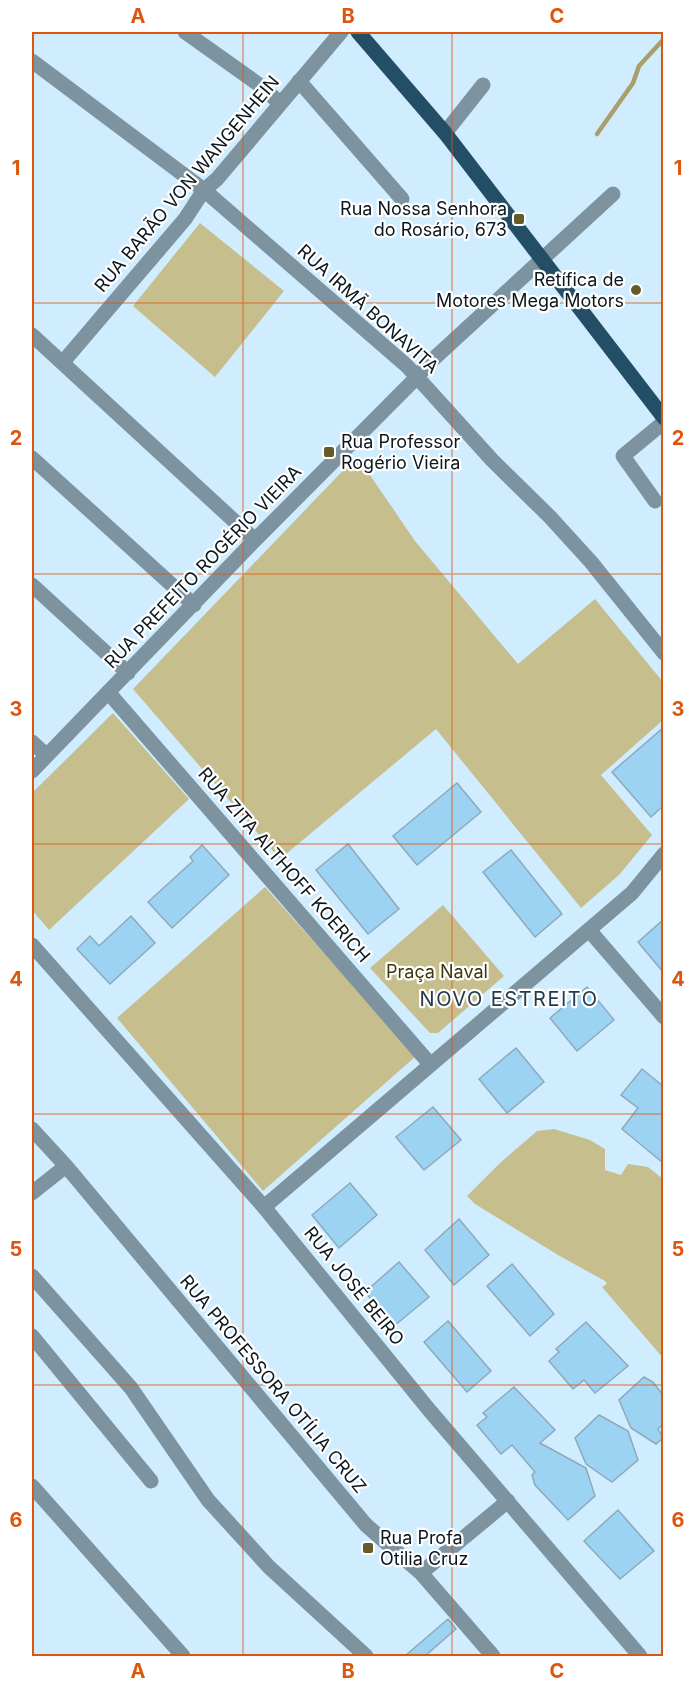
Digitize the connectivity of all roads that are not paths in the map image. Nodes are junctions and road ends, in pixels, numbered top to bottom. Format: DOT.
graph roads {
  1 [pos="185,32"];
  2 [pos="341,32"];
  3 [pos="358,32"];
  4 [pos="32,62"];
  5 [pos="299,81"];
  6 [pos="483,85"];
  7 [pos="280,104"];
  8 [pos="445,132"];
  9 [pos="204,190"];
  10 [pos="613,194"];
  11 [pos="402,199"];
  12 [pos="544,260"];
  13 [pos="32,335"];
  14 [pos="63,362"];
  15 [pos="417,377"];
  16 [pos="663,420"];
  17 [pos="32,458"];
  18 [pos="655,501"];
  19 [pos="255,540"];
  20 [pos="32,585"];
  21 [pos="194,605"];
  22 [pos="663,653"];
  23 [pos="128,673"];
  24 [pos="108,692"];
  25 [pos="32,742"];
  26 [pos="46,755"];
  27 [pos="32,771"];
  28 [pos="663,854"];
  29 [pos="589,930"];
  30 [pos="32,945"];
  31 [pos="663,1017"];
  32 [pos="430,1064"];
  33 [pos="32,1129"];
  34 [pos="66,1166"];
  35 [pos="32,1193"];
  36 [pos="264,1207"];
  37 [pos="32,1276"];
  38 [pos="32,1336"];
  39 [pos="151,1481"];
  40 [pos="32,1486"];
  41 [pos="508,1501"];
  42 [pos="421,1573"];
  43 [pos="183,1656"];
  44 [pos="366,1656"];
  45 [pos="493,1656"];
  46 [pos="640,1656"];
  1 -- 7 [label="street"];
  2 -- 5 [label="street, RUA BARÃO VON WANGENHEIN"];
  3 -- 8 [label="main road"];
  4 -- 9 [label="street, RUA IRMÃ BONAVITA"];
  5 -- 7 [label="street, RUA BARÃO VON WANGENHEIN"];
  5 -- 11 [label="street"];
  6 -- 8 [label="street"];
  7 -- 9 [label="street, RUA BARÃO VON WANGENHEIN"];
  8 -- 12 [label="main road"];
  9 -- 14 [label="street, RUA BARÃO VON WANGENHEIN"];
  9 -- 15 [label="street, RUA IRMÃ BONAVITA"];
  10 -- 12 [label="street, RUA PREFEITO ROGÉRIO VIEIRA"];
  12 -- 15 [label="street, RUA PREFEITO ROGÉRIO VIEIRA"];
  12 -- 16 [label="main road"];
  13 -- 14 [label="street"];
  14 -- 19 [label="street"];
  15 -- 19 [label="street, RUA PREFEITO ROGÉRIO VIEIRA"];
  15 -- 22 [label="street, RUA IRMÃ BONAVITA"];
  16 -- 18 [label="street"];
  17 -- 21 [label="street"];
  19 -- 21 [label="street, RUA PREFEITO ROGÉRIO VIEIRA"];
  20 -- 23 [label="street"];
  21 -- 23 [label="street, RUA PREFEITO ROGÉRIO VIEIRA"];
  23 -- 24 [label="street, RUA PREFEITO ROGÉRIO VIEIRA"];
  24 -- 26 [label="street, RUA PREFEITO ROGÉRIO VIEIRA"];
  24 -- 32 [label="street, RUA ZITA ALTHOFF KOERICH"];
  25 -- 26 [label="street"];
  26 -- 27 [label="street, RUA PREFEITO ROGÉRIO VIEIRA"];
  28 -- 29 [label="street"];
  29 -- 31 [label="street"];
  29 -- 32 [label="street"];
  30 -- 36 [label="street, RUA JOSÉ BEIRO"];
  32 -- 36 [label="street"];
  33 -- 34 [label="street, RUA PROFESSORA OTÍLIA CRUZ"];
  34 -- 35 [label="street"];
  34 -- 42 [label="street, RUA PROFESSORA OTÍLIA CRUZ"];
  36 -- 41 [label="street, RUA JOSÉ BEIRO"];
  37 -- 44 [label="street"];
  38 -- 39 [label="street"];
  40 -- 43 [label="street"];
  41 -- 42 [label="street"];
  41 -- 46 [label="street, RUA JOSÉ BEIRO"];
  42 -- 45 [label="street, RUA PROFESSORA OTÍLIA CRUZ"];
}
